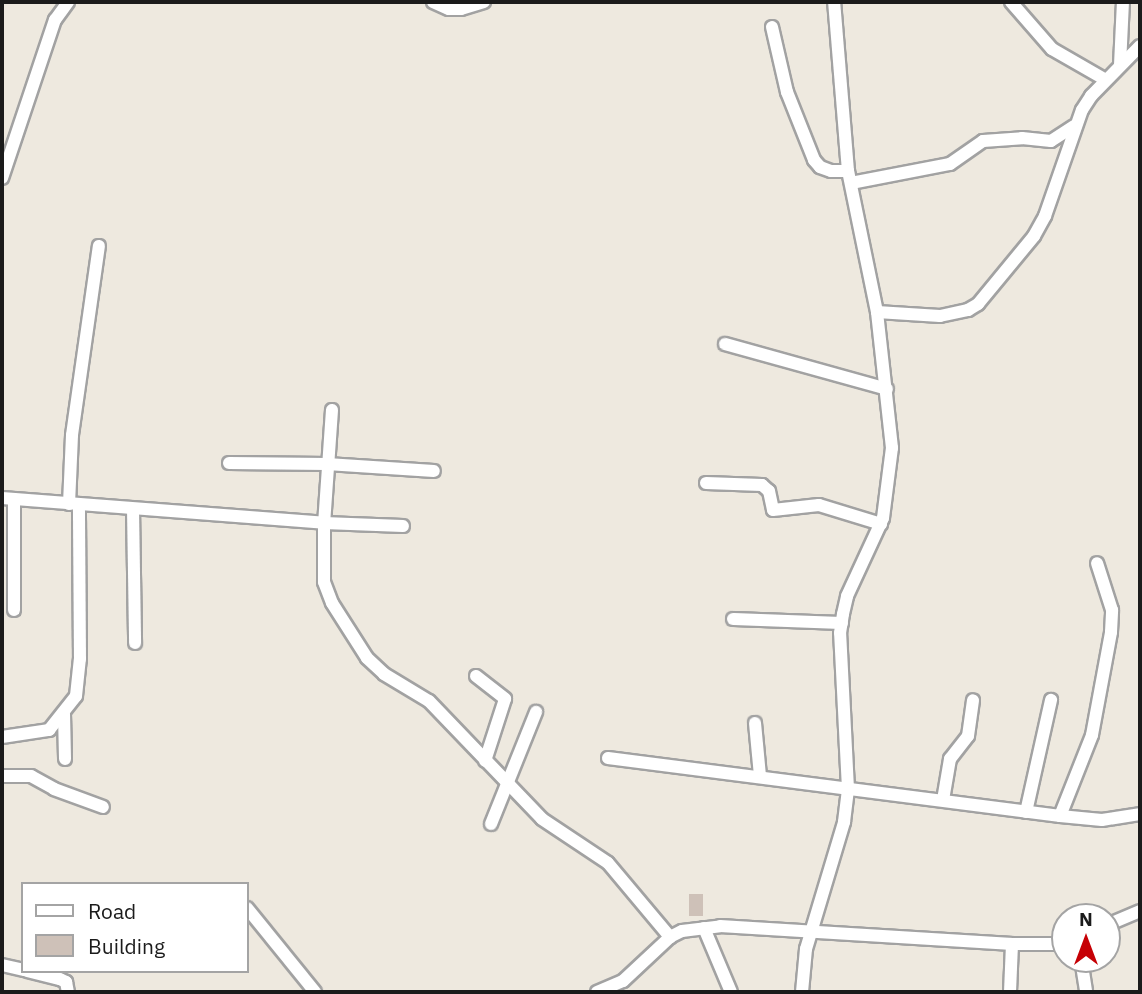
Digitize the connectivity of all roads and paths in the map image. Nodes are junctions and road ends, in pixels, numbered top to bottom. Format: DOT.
graph roads {
  1 [pos="60,2"];
  2 [pos="68,2"];
  3 [pos="433,2"];
  4 [pos="484,2"];
  5 [pos="834,2"];
  6 [pos="1011,2"];
  7 [pos="1123,2"];
  8 [pos="55,20"];
  9 [pos="772,27"];
  10 [pos="1140,46"];
  11 [pos="1121,65"];
  12 [pos="1106,80"];
  13 [pos="1074,126"];
  14 [pos="850,177"];
  15 [pos="2,178"];
  16 [pos="99,246"];
  17 [pos="877,312"];
  18 [pos="725,344"];
  19 [pos="887,389"];
  20 [pos="332,410"];
  21 [pos="229,463"];
  22 [pos="327,464"];
  23 [pos="434,471"];
  24 [pos="706,483"];
  25 [pos="8,499"];
  26 [pos="74,504"];
  27 [pos="133,509"];
  28 [pos="324,523"];
  29 [pos="881,524"];
  30 [pos="403,526"];
  31 [pos="1097,563"];
  32 [pos="14,610"];
  33 [pos="733,619"];
  34 [pos="842,623"];
  35 [pos="135,643"];
  36 [pos="476,676"];
  37 [pos="973,699"];
  38 [pos="1051,700"];
  39 [pos="536,712"];
  40 [pos="64,714"];
  41 [pos="755,723"];
  42 [pos="2,737"];
  43 [pos="608,758"];
  44 [pos="65,759"];
  45 [pos="485,761"];
  46 [pos="2,775"];
  47 [pos="760,776"];
  48 [pos="508,785"];
  49 [pos="848,789"];
  50 [pos="943,800"];
  51 [pos="103,807"];
  52 [pos="1026,812"];
  53 [pos="1140,814"];
  54 [pos="1060,816"];
  55 [pos="491,824"];
  56 [pos="248,909"];
  57 [pos="1140,911"];
  58 [pos="1121,919"];
  59 [pos="704,928"];
  60 [pos="811,930"];
  61 [pos="670,937"];
  62 [pos="1013,944"];
  63 [pos="1051,944"];
  64 [pos="2,965"];
  65 [pos="21,970"];
  66 [pos="32,973"];
  67 [pos="1083,973"];
  68 [pos="615,989"];
  69 [pos="68,992"];
  70 [pos="315,992"];
  71 [pos="597,992"];
  72 [pos="731,992"];
  73 [pos="802,992"];
  74 [pos="1010,992"];
  75 [pos="1086,992"];
  1 -- 8 [label="street"];
  2 -- 8 [label="street"];
  3 -- 4 [label="street"];
  5 -- 14 [label="street"];
  6 -- 12 [label="street"];
  7 -- 11 [label="street"];
  8 -- 15 [label="street"];
  9 -- 14 [label="street"];
  10 -- 11 [label="street"];
  11 -- 12 [label="street"];
  12 -- 13 [label="street"];
  13 -- 14 [label="street"];
  13 -- 17 [label="street"];
  14 -- 17 [label="street"];
  16 -- 26 [label="street"];
  17 -- 19 [label="street"];
  18 -- 19 [label="street"];
  19 -- 29 [label="street"];
  20 -- 22 [label="street"];
  21 -- 22 [label="street"];
  22 -- 23 [label="street"];
  22 -- 28 [label="street"];
  24 -- 29 [label="street"];
  25 -- 26 [label="street"];
  25 -- 32 [label="street"];
  26 -- 27 [label="street"];
  26 -- 40 [label="street"];
  27 -- 28 [label="street"];
  27 -- 35 [label="street"];
  28 -- 30 [label="street"];
  28 -- 45 [label="street"];
  29 -- 34 [label="street"];
  31 -- 54 [label="street"];
  33 -- 34 [label="street"];
  34 -- 49 [label="street"];
  36 -- 45 [label="street"];
  37 -- 50 [label="street"];
  38 -- 52 [label="street"];
  39 -- 48 [label="street"];
  40 -- 42 [label="street"];
  40 -- 44 [label="street"];
  41 -- 47 [label="street"];
  43 -- 47 [label="street"];
  45 -- 48 [label="street"];
  46 -- 51 [label="street"];
  47 -- 49 [label="street"];
  48 -- 55 [label="street"];
  48 -- 61 [label="street"];
  49 -- 50 [label="street"];
  49 -- 60 [label="street"];
  50 -- 52 [label="street"];
  52 -- 54 [label="street"];
  53 -- 54 [label="street"];
  56 -- 70 [label="street"];
  57 -- 58 [label="street"];
  59 -- 60 [label="street"];
  59 -- 61 [label="street"];
  59 -- 72 [label="street"];
  60 -- 62 [label="street"];
  60 -- 73 [label="street"];
  61 -- 68 [label="street"];
  62 -- 63 [label="street"];
  62 -- 74 [label="street"];
  64 -- 65 [label="street"];
  66 -- 69 [label="street"];
  67 -- 75 [label="street"];
  68 -- 71 [label="street"];
}
